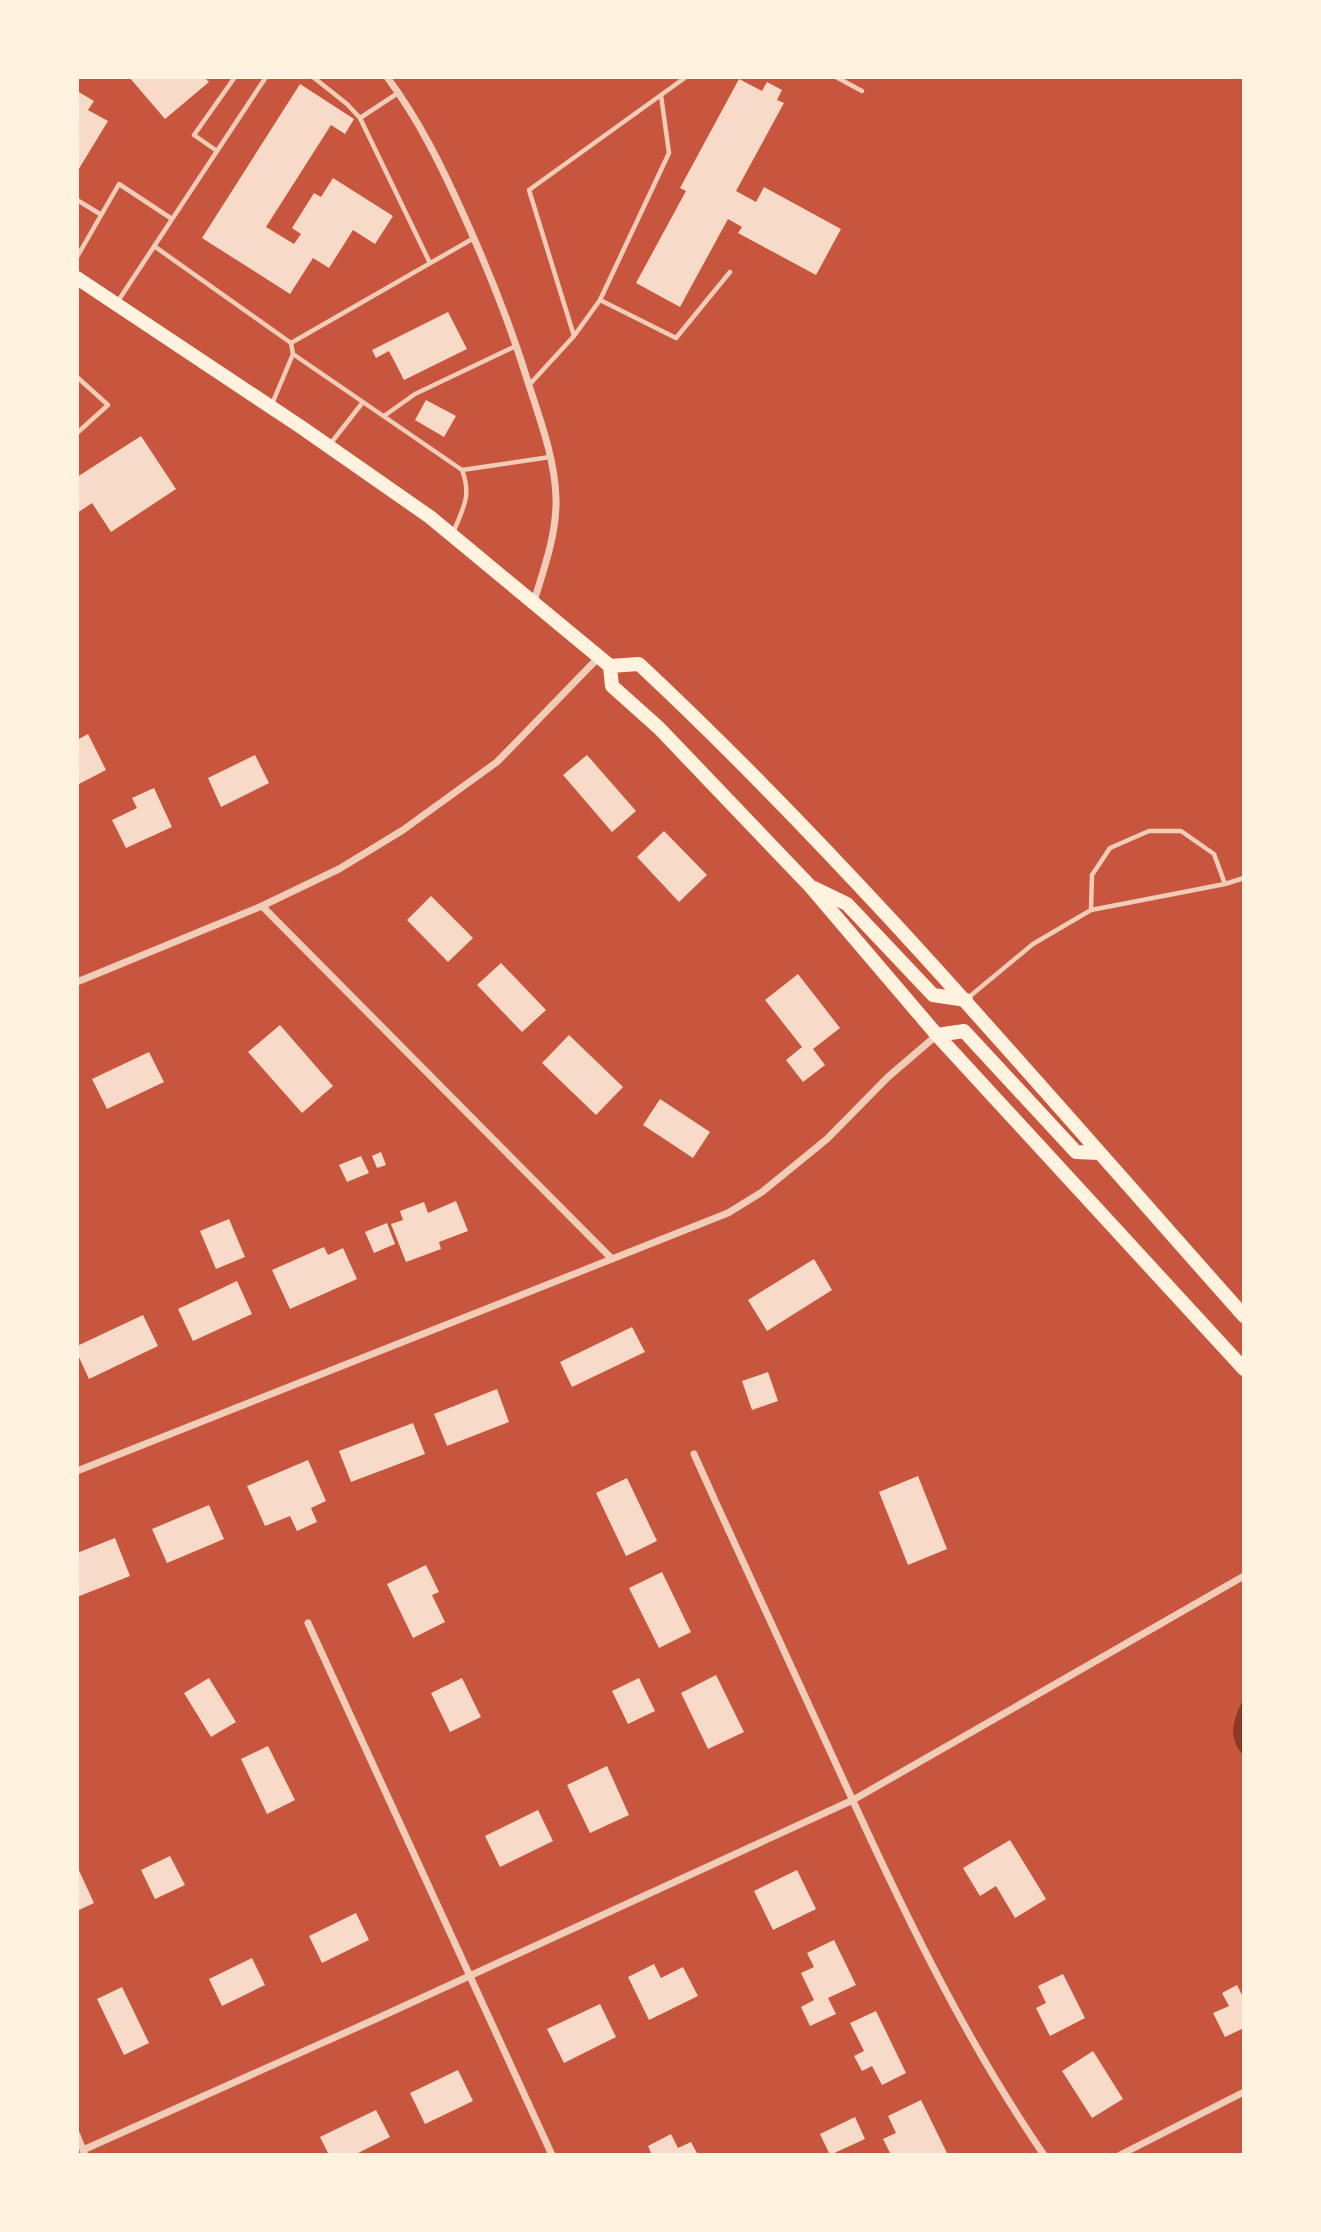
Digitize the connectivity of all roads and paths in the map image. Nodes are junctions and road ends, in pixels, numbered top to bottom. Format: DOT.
graph roads {
  1 [pos="235,77"];
  2 [pos="266,77"];
  3 [pos="313,77"];
  4 [pos="387,77"];
  5 [pos="686,77"];
  6 [pos="836,77"];
  7 [pos="862,91"];
  8 [pos="398,93"];
  9 [pos="661,95"];
  10 [pos="360,118"];
  11 [pos="217,150"];
  12 [pos="77,200"];
  13 [pos="100,214"];
  14 [pos="172,219"];
  15 [pos="474,238"];
  16 [pos="154,246"];
  17 [pos="77,257"];
  18 [pos="430,263"];
  19 [pos="730,272"];
  20 [pos="77,278"];
  21 [pos="600,300"];
  22 [pos="116,303"];
  23 [pos="573,336"];
  24 [pos="291,343"];
  25 [pos="517,346"];
  26 [pos="293,354"];
  27 [pos="77,377"];
  28 [pos="529,384"];
  29 [pos="363,402"];
  30 [pos="271,406"];
  31 [pos="384,416"];
  32 [pos="77,433"];
  33 [pos="329,447"];
  34 [pos="550,457"];
  35 [pos="462,470"];
  36 [pos="452,535"];
  37 [pos="534,601"];
  38 [pos="605,662"];
  39 [pos="1244,878"];
  40 [pos="1225,884"];
  41 [pos="810,886"];
  42 [pos="262,906"];
  43 [pos="1091,910"];
  44 [pos="77,982"];
  45 [pos="966,1000"];
  46 [pos="937,1035"];
  47 [pos="1099,1153"];
  48 [pos="612,1258"];
  49 [pos="1244,1317"];
  50 [pos="1244,1369"];
  51 [pos="694,1454"];
  52 [pos="77,1471"];
  53 [pos="1244,1576"];
  54 [pos="307,1623"];
  55 [pos="852,1800"];
  56 [pos="470,1976"];
  57 [pos="1244,2092"];
  58 [pos="77,2135"];
  59 [pos="84,2153"];
  60 [pos="552,2155"];
  61 [pos="1044,2155"];
  62 [pos="1120,2155"];
  1 -- 11 [label="lane"];
  2 -- 11 [label="lane"];
  3 -- 10 [label="lane"];
  4 -- 8 [label="street"];
  5 -- 9 [label="lane"];
  6 -- 7 [label="lane"];
  8 -- 10 [label="lane"];
  8 -- 15 [label="street"];
  9 -- 21 [label="lane"];
  9 -- 23 [label="lane"];
  10 -- 18 [label="lane"];
  11 -- 14 [label="lane"];
  12 -- 13 [label="lane"];
  13 -- 14 [label="lane"];
  13 -- 17 [label="lane"];
  14 -- 16 [label="lane"];
  15 -- 18 [label="lane"];
  15 -- 25 [label="street"];
  16 -- 22 [label="lane"];
  16 -- 24 [label="lane"];
  18 -- 24 [label="lane"];
  19 -- 21 [label="lane"];
  20 -- 22 [label="highway"];
  21 -- 23 [label="lane"];
  22 -- 30 [label="highway"];
  23 -- 28 [label="lane"];
  24 -- 26 [label="lane"];
  25 -- 28 [label="street"];
  25 -- 31 [label="lane"];
  26 -- 29 [label="lane"];
  26 -- 30 [label="lane"];
  27 -- 32 [label="lane"];
  28 -- 34 [label="street"];
  29 -- 31 [label="lane"];
  29 -- 33 [label="lane"];
  30 -- 33 [label="highway"];
  31 -- 35 [label="lane"];
  33 -- 36 [label="highway"];
  34 -- 35 [label="lane"];
  34 -- 37 [label="street"];
  35 -- 36 [label="lane"];
  36 -- 37 [label="highway"];
  37 -- 38 [label="highway"];
  38 -- 41 [label="highway"];
  38 -- 42 [label="street"];
  38 -- 45 [label="highway"];
  39 -- 40 [label="lane"];
  40 -- 43 [label="lane"];
  40 -- 43 [label="lane"];
  41 -- 45 [label="highway"];
  41 -- 46 [label="highway"];
  42 -- 44 [label="street"];
  42 -- 48 [label="street"];
  43 -- 45 [label="lane"];
  45 -- 47 [label="highway"];
  46 -- 47 [label="highway"];
  46 -- 48 [label="street"];
  46 -- 50 [label="highway"];
  47 -- 49 [label="highway"];
  48 -- 52 [label="street"];
  51 -- 55 [label="street"];
  53 -- 55 [label="street"];
  54 -- 56 [label="street"];
  55 -- 56 [label="street"];
  55 -- 61 [label="street"];
  56 -- 59 [label="street"];
  56 -- 60 [label="street"];
  57 -- 62 [label="street"];
  58 -- 59 [label="street"];
}
